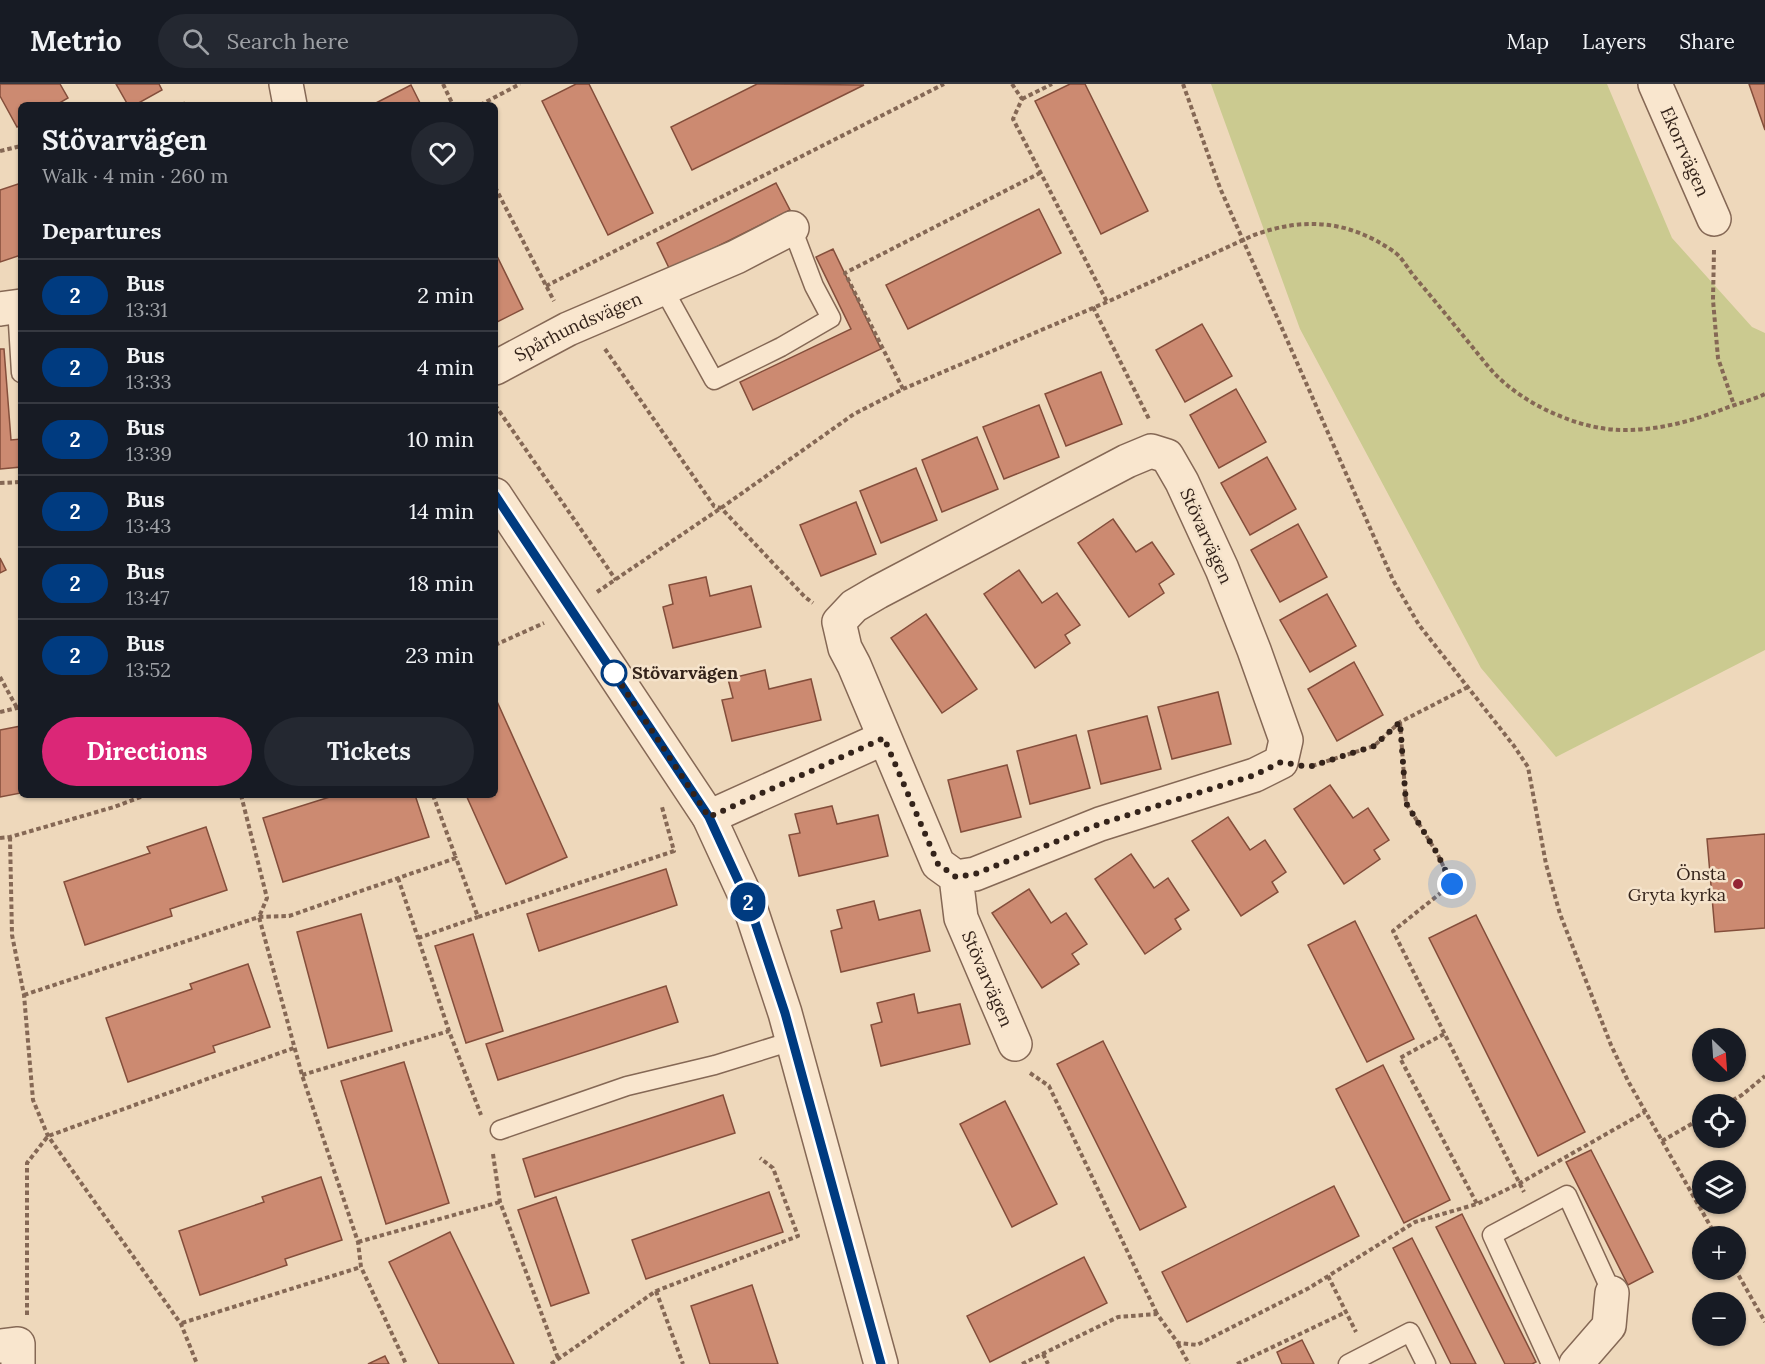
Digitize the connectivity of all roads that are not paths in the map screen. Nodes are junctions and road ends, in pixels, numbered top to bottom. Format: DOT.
graph roads {
  1 [pos="286,84"];
  2 [pos="1655,84"];
  3 [pos="289,102"];
  4 [pos="1714,219"];
  5 [pos="792,228"];
  6 [pos="663,288"];
  7 [pos="13,307"];
  8 [pos="18,348"];
  9 [pos="498,366"];
  10 [pos="498,500"];
  11 [pos="884,738"];
  12 [pos="709,817"];
  13 [pos="956,877"];
  14 [pos="792,1041"];
  15 [pos="1015,1044"];
  16 [pos="500,1130"];
  17 [pos="1612,1293"];
  18 [pos="881,1364"];
  19 [pos="1348,1364"];
  20 [pos="1426,1364"];
  21 [pos="1551,1364"];
  22 [pos="1576,1364"];
  1 -- 3 [label="street"];
  2 -- 4 [label="street, Ekorrvägen"];
  5 -- 6 [label="street, Spårhundsvägen"];
  5 -- 6 [label="lane, Spårhundsvägen"];
  6 -- 9 [label="street, Spårhundsvägen"];
  7 -- 8 [label="lane"];
  10 -- 12 [label="street"];
  11 -- 12 [label="street"];
  11 -- 13 [label="street"];
  11 -- 13 [label="street, Stövarvägen"];
  12 -- 14 [label="street"];
  13 -- 15 [label="street, Stövarvägen"];
  14 -- 16 [label="lane"];
  14 -- 18 [label="street"];
  17 -- 21 [label="lane"];
  17 -- 22 [label="street"];
  19 -- 20 [label="lane"];
}
